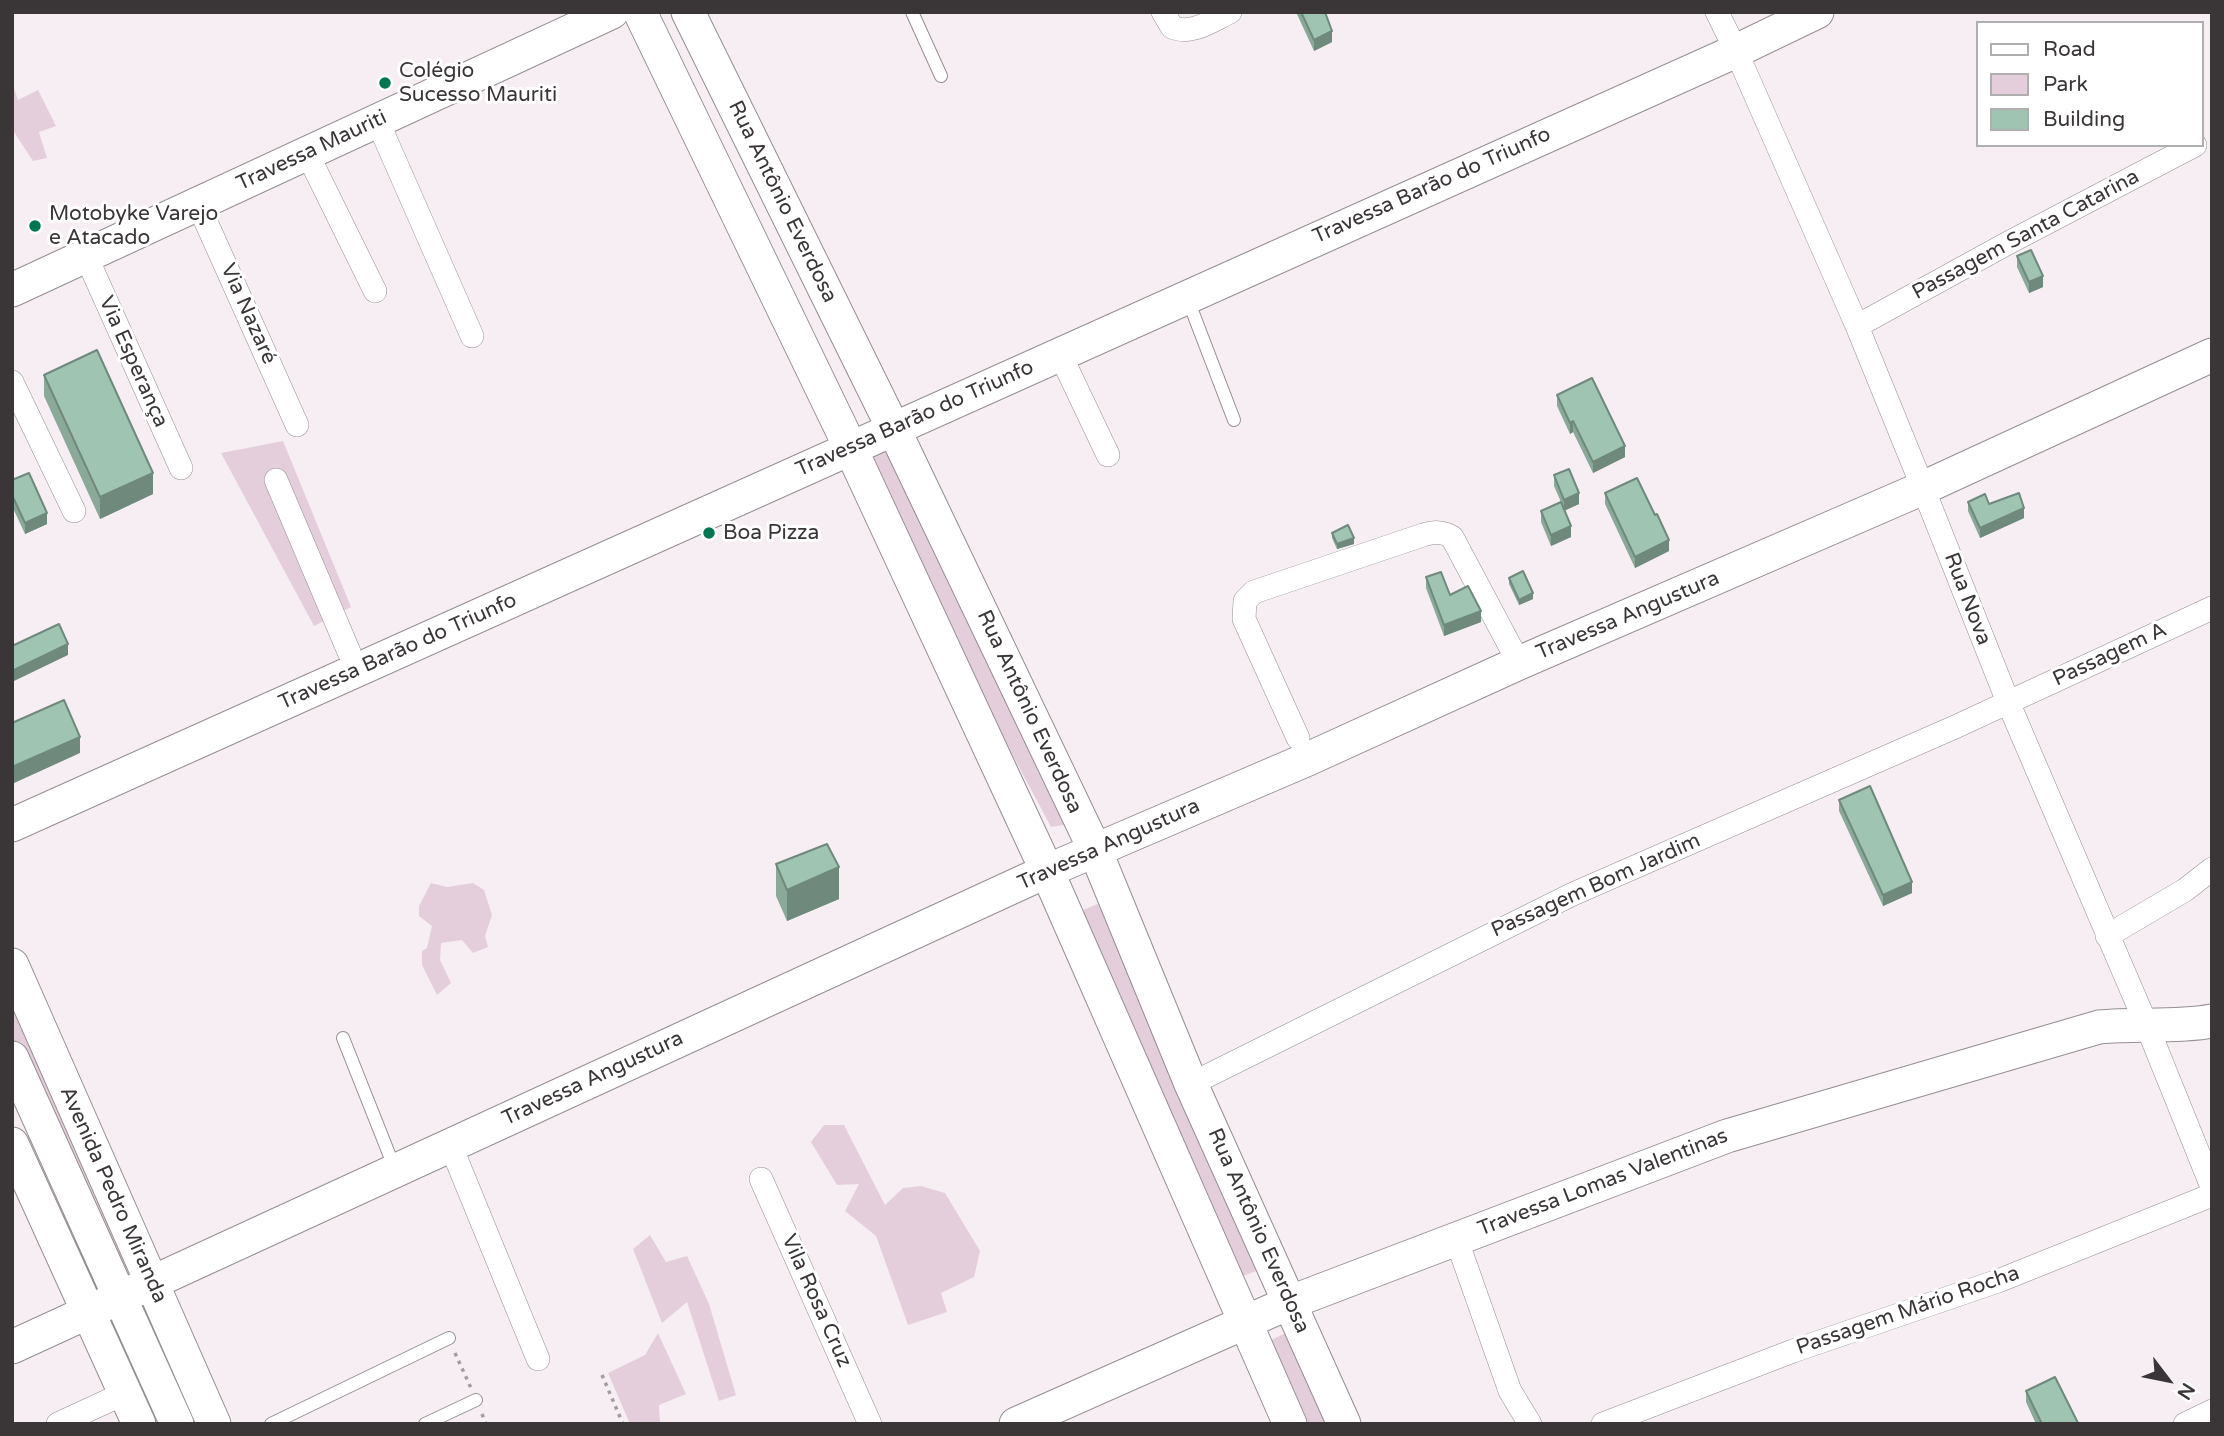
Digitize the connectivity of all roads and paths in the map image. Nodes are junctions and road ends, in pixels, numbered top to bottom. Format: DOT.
graph roads {
  1 [pos="612,12"];
  2 [pos="640,12"];
  3 [pos="688,12"];
  4 [pos="912,12"];
  5 [pos="1163,12"];
  6 [pos="1230,12"];
  7 [pos="1769,12"];
  8 [pos="1817,12"];
  9 [pos="1727,31"];
  10 [pos="941,76"];
  11 [pos="377,120"];
  12 [pos="2191,147"];
  13 [pos="307,153"];
  14 [pos="198,204"];
  15 [pos="1283,242"];
  16 [pos="86,256"];
  17 [pos="12,290"];
  18 [pos="375,291"];
  19 [pos="1186,297"];
  20 [pos="1857,327"];
  21 [pos="472,336"];
  22 [pos="1059,354"];
  23 [pos="2212,355"];
  24 [pos="12,382"];
  25 [pos="889,419"];
  26 [pos="1234,420"];
  27 [pos="298,425"];
  28 [pos="846,438"];
  29 [pos="1108,455"];
  30 [pos="181,468"];
  31 [pos="276,480"];
  32 [pos="1923,488"];
  33 [pos="74,511"];
  34 [pos="2212,608"];
  35 [pos="386,646"];
  36 [pos="349,652"];
  37 [pos="1519,663"];
  38 [pos="2008,702"];
  39 [pos="1303,748"];
  40 [pos="12,802"];
  41 [pos="12,825"];
  42 [pos="1095,850"];
  43 [pos="2212,869"];
  44 [pos="1047,871"];
  45 [pos="2107,936"];
  46 [pos="12,965"];
  47 [pos="2212,1021"];
  48 [pos="2147,1026"];
  49 [pos="343,1038"];
  50 [pos="12,1058"];
  51 [pos="1191,1084"];
  52 [pos="12,1144"];
  53 [pos="450,1144"];
  54 [pos="395,1170"];
  55 [pos="761,1179"];
  56 [pos="2212,1187"];
  57 [pos="2212,1195"];
  58 [pos="1456,1238"];
  59 [pos="152,1283"];
  60 [pos="120,1298"];
  61 [pos="1291,1302"];
  62 [pos="87,1313"];
  63 [pos="1244,1322"];
  64 [pos="449,1338"];
  65 [pos="12,1347"];
  66 [pos="538,1359"];
  67 [pos="603,1375"];
  68 [pos="125,1393"];
  69 [pos="476,1400"];
  70 [pos="2212,1411"];
  71 [pos="58,1424"];
  72 [pos="139,1424"];
  73 [pos="177,1424"];
  74 [pos="214,1424"];
  75 [pos="271,1424"];
  76 [pos="425,1424"];
  77 [pos="486,1424"];
  78 [pos="623,1424"];
  79 [pos="870,1424"];
  80 [pos="1016,1424"];
  81 [pos="1290,1424"];
  82 [pos="1344,1424"];
  83 [pos="1530,1424"];
  84 [pos="1603,1424"];
  85 [pos="2185,1424"];
  1 -- 11 [label="street, Travessa Mauriti"];
  2 -- 28 [label="street"];
  3 -- 25 [label="street, Rua Antônio Everdosa"];
  4 -- 10 [label="lane"];
  5 -- 6 [label="street"];
  7 -- 9 [label="street, Travessa Barão do Triunfo"];
  8 -- 9 [label="street, Travessa Barão do Triunfo"];
  9 -- 15 [label="street, Travessa Barão do Triunfo"];
  9 -- 20 [label="street, Rua Nova"];
  11 -- 13 [label="street, Travessa Mauriti"];
  11 -- 21 [label="street"];
  12 -- 20 [label="street, Passagem Santa Catarina"];
  13 -- 14 [label="street, Travessa Mauriti"];
  13 -- 18 [label="street"];
  14 -- 16 [label="street, Travessa Mauriti"];
  14 -- 27 [label="street, Via Nazaré"];
  15 -- 19 [label="street, Travessa Barão do Triunfo"];
  15 -- 25 [label="street, Travessa Barão do Triunfo"];
  16 -- 17 [label="street, Travessa Mauriti"];
  16 -- 30 [label="street, Via Esperança"];
  19 -- 22 [label="street, Travessa Barão do Triunfo"];
  19 -- 26 [label="lane"];
  20 -- 32 [label="street, Rua Nova"];
  22 -- 25 [label="street, Travessa Barão do Triunfo"];
  22 -- 29 [label="street"];
  23 -- 32 [label="street, Travessa Angustura"];
  24 -- 33 [label="street"];
  25 -- 28 [label="street, Travessa Barão do Triunfo"];
  25 -- 42 [label="street, Rua Antônio Everdosa"];
  28 -- 35 [label="street, Travessa Barão do Triunfo"];
  28 -- 44 [label="street"];
  31 -- 36 [label="street"];
  32 -- 37 [label="street, Travessa Angustura"];
  32 -- 38 [label="street, Rua Nova"];
  34 -- 38 [label="street, Passagem A"];
  35 -- 36 [label="street, Travessa Barão do Triunfo"];
  35 -- 41 [label="street, Travessa Barão do Triunfo"];
  36 -- 40 [label="street, Travessa Barão do Triunfo"];
  37 -- 39 [label="street, Travessa Angustura"];
  37 -- 39 [label="street"];
  38 -- 45 [label="street, Rua Nova"];
  38 -- 51 [label="street, Passagem Bom Jardim"];
  39 -- 42 [label="street, Travessa Angustura"];
  42 -- 44 [label="street, Travessa Angustura"];
  42 -- 51 [label="street, Rua Antônio Everdosa"];
  43 -- 45 [label="street"];
  44 -- 53 [label="street, Travessa Angustura"];
  44 -- 63 [label="street"];
  45 -- 48 [label="street, Rua Nova"];
  46 -- 59 [label="street, Avenida Pedro Miranda"];
  47 -- 48 [label="street, Travessa Lomas Valentinas"];
  48 -- 56 [label="street, Rua Nova"];
  48 -- 58 [label="street, Travessa Lomas Valentinas"];
  49 -- 54 [label="lane"];
  50 -- 60 [label="street, Avenida Pedro Miranda"];
  51 -- 61 [label="street, Rua Antônio Everdosa"];
  52 -- 62 [label="street"];
  53 -- 54 [label="street, Travessa Angustura"];
  53 -- 66 [label="street"];
  54 -- 59 [label="street, Travessa Angustura"];
  55 -- 79 [label="street, Vila Rosa Cruz"];
  57 -- 84 [label="street, Passagem Mário Rocha"];
  58 -- 61 [label="street, Travessa Lomas Valentinas"];
  58 -- 83 [label="street"];
  59 -- 60 [label="street, Travessa Angustura"];
  59 -- 74 [label="street, Avenida Pedro Miranda"];
  60 -- 62 [label="street, Travessa Angustura"];
  60 -- 73 [label="street, Avenida Pedro Miranda"];
  61 -- 63 [label="street, Travessa Lomas Valentinas"];
  61 -- 82 [label="street, Rua Antônio Everdosa"];
  62 -- 65 [label="street, Travessa Angustura"];
  62 -- 68 [label="street"];
  63 -- 80 [label="street, Travessa Lomas Valentinas"];
  63 -- 81 [label="street"];
  64 -- 69 [label="path"];
  64 -- 75 [label="lane"];
  67 -- 78 [label="path"];
  68 -- 71 [label="street"];
  68 -- 72 [label="street"];
  69 -- 76 [label="lane"];
  69 -- 77 [label="path"];
  70 -- 85 [label="street"];
}
